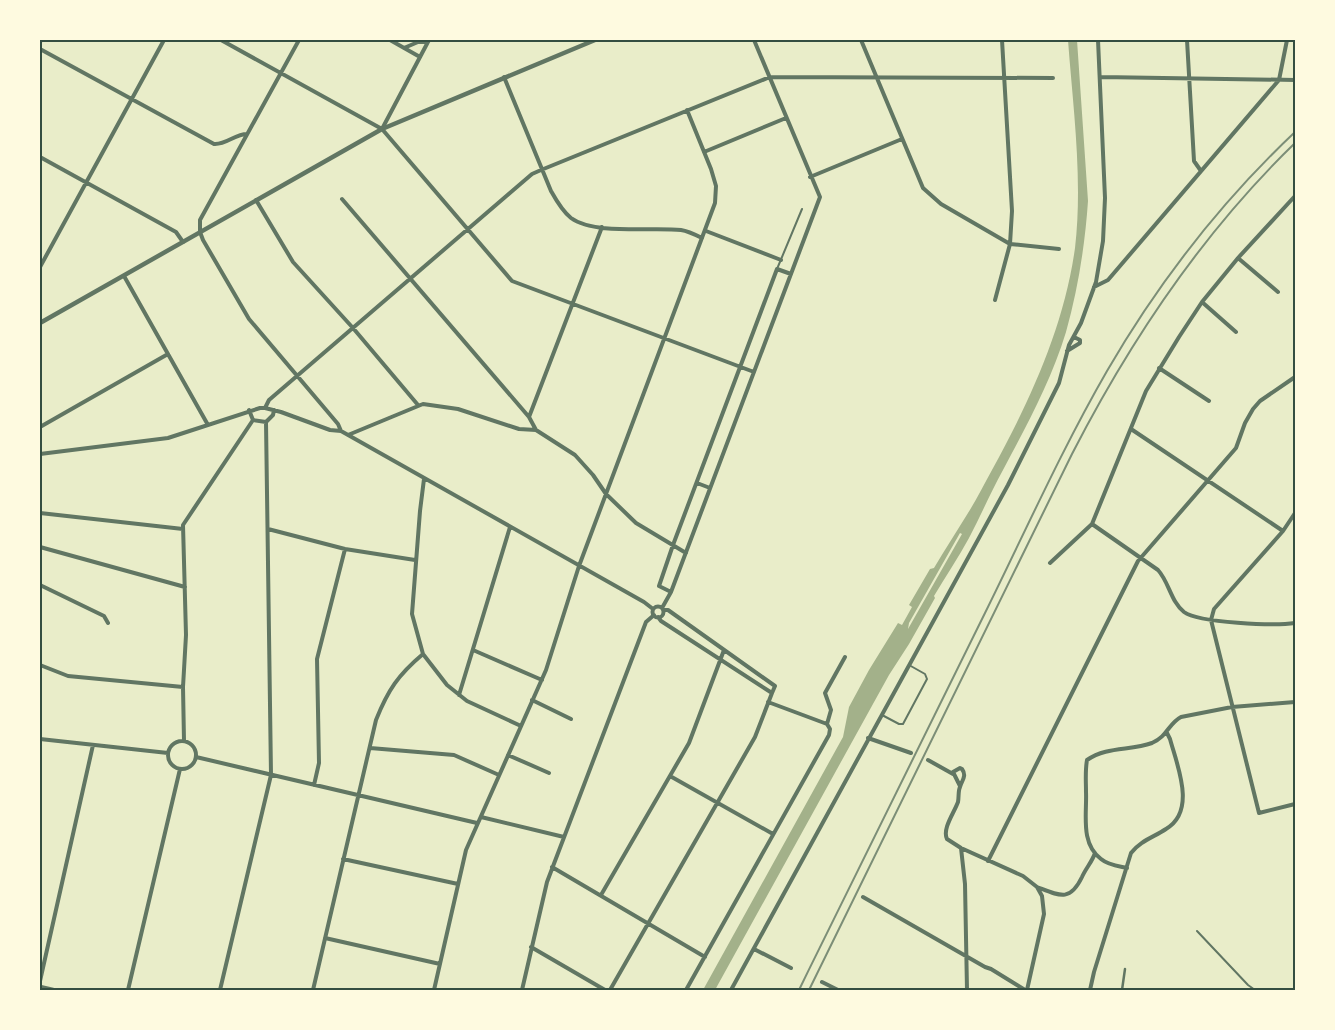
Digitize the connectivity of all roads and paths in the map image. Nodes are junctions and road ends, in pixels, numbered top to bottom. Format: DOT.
graph roads {
  1 [pos="164,40"];
  2 [pos="221,40"];
  3 [pos="299,40"];
  4 [pos="390,40"];
  5 [pos="595,40"];
  6 [pos="754,40"];
  7 [pos="861,40"];
  8 [pos="1002,40"];
  9 [pos="1098,40"];
  10 [pos="1187,40"];
  11 [pos="1287,40"];
  12 [pos="428,41"];
  13 [pos="404,48"];
  14 [pos="40,49"];
  15 [pos="420,57"];
  16 [pos="281,73"];
  17 [pos="504,77"];
  18 [pos="770,77"];
  19 [pos="1101,77"];
  20 [pos="876,78"];
  21 [pos="1005,78"];
  22 [pos="1052,78"];
  23 [pos="1189,78"];
  24 [pos="1279,80"];
  25 [pos="1295,80"];
  26 [pos="132,100"];
  27 [pos="687,110"];
  28 [pos="786,118"];
  29 [pos="382,129"];
  30 [pos="247,134"];
  31 [pos="902,139"];
  32 [pos="704,152"];
  33 [pos="40,157"];
  34 [pos="541,170"];
  35 [pos="1201,171"];
  36 [pos="810,177"];
  37 [pos="87,182"];
  38 [pos="1295,196"];
  39 [pos="342,199"];
  40 [pos="256,200"];
  41 [pos="802,209"];
  42 [pos="602,227"];
  43 [pos="468,229"];
  44 [pos="706,231"];
  45 [pos="200,232"];
  46 [pos="702,238"];
  47 [pos="183,242"];
  48 [pos="1010,244"];
  49 [pos="1060,249"];
  50 [pos="1238,258"];
  51 [pos="781,260"];
  52 [pos="40,267"];
  53 [pos="778,269"];
  54 [pos="791,274"];
  55 [pos="124,276"];
  56 [pos="410,278"];
  57 [pos="1094,287"];
  58 [pos="1278,292"];
  59 [pos="995,300"];
  60 [pos="1202,302"];
  61 [pos="572,304"];
  62 [pos="40,323"];
  63 [pos="352,328"];
  64 [pos="1236,332"];
  65 [pos="1074,336"];
  66 [pos="665,340"];
  67 [pos="1067,351"];
  68 [pos="168,354"];
  69 [pos="742,368"];
  70 [pos="1159,368"];
  71 [pos="754,372"];
  72 [pos="298,375"];
  73 [pos="1295,378"];
  74 [pos="1209,401"];
  75 [pos="418,405"];
  76 [pos="265,408"];
  77 [pos="249,410"];
  78 [pos="274,410"];
  79 [pos="529,417"];
  80 [pos="253,420"];
  81 [pos="266,422"];
  82 [pos="208,424"];
  83 [pos="40,426"];
  84 [pos="1131,429"];
  85 [pos="536,430"];
  86 [pos="341,432"];
  87 [pos="348,435"];
  88 [pos="40,454"];
  89 [pos="424,479"];
  90 [pos="1208,480"];
  91 [pos="697,483"];
  92 [pos="710,488"];
  93 [pos="606,494"];
  94 [pos="40,513"];
  95 [pos="1295,513"];
  96 [pos="1092,524"];
  97 [pos="510,527"];
  98 [pos="183,529"];
  99 [pos="268,529"];
  100 [pos="1283,531"];
  101 [pos="673,545"];
  102 [pos="40,548"];
  103 [pos="345,549"];
  104 [pos="686,554"];
  105 [pos="1141,557"];
  106 [pos="415,560"];
  107 [pos="1050,563"];
  108 [pos="579,566"];
  109 [pos="40,585"];
  110 [pos="185,587"];
  111 [pos="671,592"];
  112 [pos="653,609"];
  113 [pos="663,609"];
  114 [pos="656,616"];
  115 [pos="1211,620"];
  116 [pos="108,623"];
  117 [pos="1295,623"];
  118 [pos="473,650"];
  119 [pos="724,650"];
  120 [pos="423,654"];
  121 [pos="845,657"];
  122 [pos="720,659"];
  123 [pos="40,665"];
  124 [pos="909,665"];
  125 [pos="542,680"];
  126 [pos="183,687"];
  127 [pos="772,693"];
  128 [pos="459,695"];
  129 [pos="532,700"];
  130 [pos="768,702"];
  131 [pos="1295,702"];
  132 [pos="1232,707"];
  133 [pos="882,714"];
  134 [pos="571,719"];
  135 [pos="827,724"];
  136 [pos="521,726"];
  137 [pos="1167,733"];
  138 [pos="868,738"];
  139 [pos="40,739"];
  140 [pos="184,741"];
  141 [pos="93,745"];
  142 [pos="370,748"];
  143 [pos="168,753"];
  144 [pos="911,753"];
  145 [pos="508,755"];
  146 [pos="196,757"];
  147 [pos="928,760"];
  148 [pos="180,769"];
  149 [pos="549,773"];
  150 [pos="953,774"];
  151 [pos="270,775"];
  152 [pos="499,775"];
  153 [pos="670,776"];
  154 [pos="314,785"];
  155 [pos="960,786"];
  156 [pos="358,795"];
  157 [pos="718,803"];
  158 [pos="1295,804"];
  159 [pos="480,817"];
  160 [pos="477,823"];
  161 [pos="773,834"];
  162 [pos="564,837"];
  163 [pos="961,848"];
  164 [pos="1095,853"];
  165 [pos="344,859"];
  166 [pos="988,861"];
  167 [pos="552,867"];
  168 [pos="1127,868"];
  169 [pos="458,884"];
  170 [pos="1037,887"];
  171 [pos="601,896"];
  172 [pos="863,897"];
  173 [pos="648,925"];
  174 [pos="1197,931"];
  175 [pos="325,938"];
  176 [pos="531,947"];
  177 [pos="754,949"];
  178 [pos="966,956"];
  179 [pos="705,957"];
  180 [pos="440,964"];
  181 [pos="791,968"];
  182 [pos="1125,969"];
  183 [pos="40,981"];
  184 [pos="822,982"];
  185 [pos="40,987"];
  186 [pos="53,990"];
  187 [pos="128,990"];
  188 [pos="220,990"];
  189 [pos="313,990"];
  190 [pos="434,990"];
  191 [pos="522,990"];
  192 [pos="605,990"];
  193 [pos="610,990"];
  194 [pos="686,990"];
  195 [pos="731,990"];
  196 [pos="836,990"];
  197 [pos="967,990"];
  198 [pos="1026,990"];
  199 [pos="1090,990"];
  200 [pos="1122,990"];
  201 [pos="1255,990"];
  1 -- 26 [label="street"];
  2 -- 16 [label="street"];
  3 -- 16 [label="street"];
  4 -- 13 [label="street"];
  5 -- 17 [label="street"];
  6 -- 18 [label="street"];
  7 -- 20 [label="street"];
  8 -- 21 [label="street"];
  9 -- 19 [label="street"];
  10 -- 23 [label="street"];
  11 -- 24 [label="street"];
  12 -- 13 [label="street"];
  12 -- 15 [label="street"];
  13 -- 15 [label="street"];
  14 -- 26 [label="street"];
  15 -- 29 [label="street"];
  16 -- 29 [label="street"];
  16 -- 30 [label="street"];
  17 -- 29 [label="street"];
  17 -- 34 [label="street"];
  18 -- 20 [label="street"];
  18 -- 27 [label="street"];
  18 -- 28 [label="street"];
  19 -- 23 [label="street"];
  19 -- 57 [label="street"];
  20 -- 21 [label="street"];
  20 -- 31 [label="street"];
  21 -- 22 [label="street"];
  21 -- 48 [label="street"];
  23 -- 24 [label="street"];
  23 -- 35 [label="street"];
  24 -- 25 [label="street"];
  24 -- 35 [label="street"];
  26 -- 30 [label="street"];
  26 -- 37 [label="street"];
  27 -- 32 [label="street"];
  27 -- 34 [label="street"];
  28 -- 32 [label="street"];
  28 -- 36 [label="street"];
  29 -- 40 [label="street"];
  29 -- 43 [label="street"];
  30 -- 45 [label="street"];
  31 -- 36 [label="street"];
  31 -- 48 [label="street"];
  32 -- 44 [label="street"];
  33 -- 37 [label="street"];
  34 -- 42 [label="street"];
  34 -- 43 [label="street"];
  35 -- 57 [label="street"];
  36 -- 54 [label="street"];
  37 -- 47 [label="street"];
  37 -- 52 [label="street"];
  38 -- 50 [label="street"];
  39 -- 56 [label="street"];
  40 -- 45 [label="street"];
  40 -- 63 [label="street"];
  41 -- 51 [label="lane"];
  42 -- 46 [label="street"];
  42 -- 61 [label="street"];
  43 -- 56 [label="street"];
  43 -- 61 [label="street"];
  44 -- 46 [label="street"];
  44 -- 51 [label="street"];
  45 -- 47 [label="street"];
  45 -- 72 [label="street"];
  46 -- 66 [label="street"];
  47 -- 55 [label="street"];
  48 -- 49 [label="street"];
  48 -- 59 [label="street"];
  50 -- 58 [label="street"];
  50 -- 60 [label="street"];
  51 -- 53 [label="lane"];
  53 -- 54 [label="street"];
  53 -- 69 [label="street"];
  54 -- 71 [label="street"];
  55 -- 62 [label="street"];
  55 -- 68 [label="street"];
  56 -- 63 [label="street"];
  56 -- 79 [label="street"];
  57 -- 65 [label="street"];
  60 -- 64 [label="street"];
  60 -- 70 [label="street"];
  61 -- 66 [label="street"];
  61 -- 79 [label="street"];
  63 -- 72 [label="street"];
  63 -- 75 [label="street"];
  65 -- 67 [label="street"];
  65 -- 67 [label="street"];
  66 -- 69 [label="street"];
  66 -- 93 [label="street"];
  67 -- 124 [label="street"];
  68 -- 82 [label="street"];
  68 -- 83 [label="street"];
  69 -- 71 [label="street"];
  69 -- 91 [label="street"];
  70 -- 74 [label="street"];
  70 -- 84 [label="street"];
  71 -- 92 [label="street"];
  72 -- 76 [label="street"];
  72 -- 86 [label="street"];
  73 -- 90 [label="street"];
  75 -- 85 [label="street"];
  75 -- 87 [label="street"];
  76 -- 77 [label="street"];
  76 -- 78 [label="street"];
  77 -- 80 [label="street"];
  77 -- 82 [label="street"];
  78 -- 81 [label="street"];
  78 -- 86 [label="street"];
  79 -- 85 [label="street"];
  80 -- 81 [label="street"];
  80 -- 98 [label="street"];
  81 -- 99 [label="street"];
  82 -- 88 [label="street"];
  84 -- 90 [label="street"];
  84 -- 96 [label="street"];
  85 -- 93 [label="street"];
  86 -- 87 [label="street"];
  87 -- 89 [label="street"];
  89 -- 97 [label="street"];
  89 -- 106 [label="street"];
  90 -- 100 [label="street"];
  90 -- 105 [label="street"];
  91 -- 92 [label="street"];
  91 -- 101 [label="street"];
  92 -- 104 [label="street"];
  93 -- 101 [label="street"];
  93 -- 108 [label="street"];
  94 -- 98 [label="street"];
  95 -- 100 [label="street"];
  96 -- 105 [label="street"];
  96 -- 107 [label="street"];
  97 -- 108 [label="street"];
  97 -- 118 [label="street"];
  98 -- 110 [label="street"];
  99 -- 103 [label="street"];
  99 -- 151 [label="street"];
  100 -- 115 [label="street"];
  101 -- 104 [label="street"];
  101 -- 111 [label="street"];
  102 -- 110 [label="street"];
  103 -- 106 [label="street"];
  103 -- 154 [label="street"];
  104 -- 111 [label="street"];
  105 -- 115 [label="street"];
  105 -- 166 [label="street"];
  106 -- 120 [label="street"];
  108 -- 112 [label="street"];
  108 -- 125 [label="street"];
  109 -- 116 [label="street"];
  110 -- 126 [label="street"];
  111 -- 113 [label="street"];
  112 -- 113 [label="street"];
  112 -- 114 [label="street"];
  113 -- 114 [label="street"];
  113 -- 119 [label="street"];
  114 -- 122 [label="street"];
  114 -- 162 [label="street"];
  115 -- 117 [label="street"];
  115 -- 132 [label="street"];
  118 -- 125 [label="street"];
  118 -- 128 [label="street"];
  119 -- 122 [label="street"];
  119 -- 127 [label="street"];
  120 -- 128 [label="street"];
  120 -- 142 [label="street"];
  121 -- 135 [label="street"];
  122 -- 127 [label="street"];
  122 -- 153 [label="street"];
  123 -- 126 [label="street"];
  124 -- 133 [label="street"];
  124 -- 133 [label="lane"];
  125 -- 129 [label="street"];
  126 -- 140 [label="street"];
  127 -- 130 [label="street"];
  128 -- 136 [label="street"];
  129 -- 134 [label="street"];
  129 -- 136 [label="street"];
  130 -- 135 [label="street"];
  130 -- 157 [label="street"];
  131 -- 132 [label="street"];
  132 -- 137 [label="street"];
  132 -- 158 [label="street"];
  133 -- 138 [label="street"];
  135 -- 161 [label="street"];
  136 -- 145 [label="street"];
  137 -- 164 [label="street"];
  137 -- 168 [label="street"];
  138 -- 144 [label="street"];
  138 -- 177 [label="street"];
  139 -- 141 [label="street"];
  140 -- 143 [label="street"];
  140 -- 146 [label="street"];
  141 -- 143 [label="street"];
  141 -- 183 [label="street"];
  142 -- 152 [label="street"];
  142 -- 156 [label="street"];
  143 -- 148 [label="street"];
  145 -- 149 [label="street"];
  145 -- 152 [label="street"];
  146 -- 148 [label="street"];
  146 -- 151 [label="street"];
  147 -- 150 [label="street"];
  148 -- 187 [label="street"];
  150 -- 155 [label="street"];
  150 -- 155 [label="street"];
  151 -- 154 [label="street"];
  151 -- 188 [label="street"];
  152 -- 159 [label="street"];
  153 -- 157 [label="street"];
  153 -- 171 [label="street"];
  154 -- 156 [label="street"];
  155 -- 163 [label="street"];
  156 -- 160 [label="street"];
  156 -- 165 [label="street"];
  157 -- 161 [label="street"];
  157 -- 173 [label="street"];
  159 -- 160 [label="street"];
  159 -- 162 [label="street"];
  160 -- 169 [label="street"];
  161 -- 179 [label="street"];
  162 -- 167 [label="street"];
  163 -- 166 [label="street"];
  163 -- 178 [label="street"];
  164 -- 168 [label="street"];
  164 -- 170 [label="street"];
  165 -- 169 [label="street"];
  165 -- 175 [label="street"];
  166 -- 170 [label="street"];
  167 -- 171 [label="street"];
  167 -- 176 [label="street"];
  168 -- 199 [label="street"];
  169 -- 180 [label="street"];
  170 -- 198 [label="street"];
  171 -- 173 [label="street"];
  172 -- 178 [label="street"];
  173 -- 179 [label="street"];
  173 -- 193 [label="street"];
  174 -- 201 [label="lane"];
  175 -- 180 [label="street"];
  175 -- 189 [label="street"];
  176 -- 191 [label="street"];
  176 -- 192 [label="street"];
  177 -- 181 [label="street"];
  177 -- 195 [label="street"];
  178 -- 197 [label="street"];
  178 -- 198 [label="street"];
  179 -- 194 [label="street"];
  180 -- 190 [label="street"];
  182 -- 200 [label="street"];
  184 -- 196 [label="street"];
  185 -- 186 [label="street"];
}
